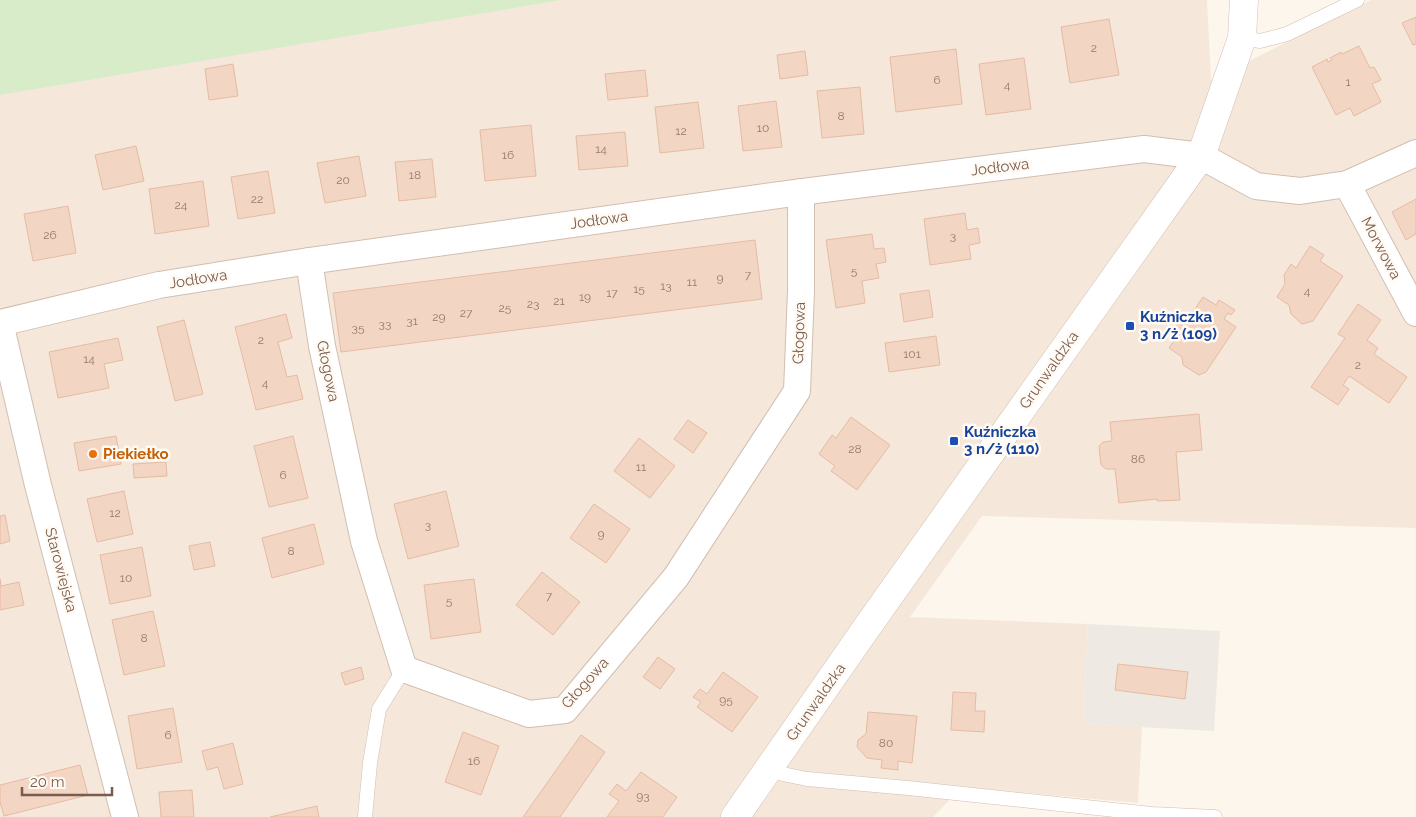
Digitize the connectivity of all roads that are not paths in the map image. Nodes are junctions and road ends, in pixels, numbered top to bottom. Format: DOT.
graph roads {
  1 [pos="1244,0"];
  2 [pos="1357,0"];
  3 [pos="1242,38"];
  4 [pos="1416,153"];
  5 [pos="1201,156"];
  6 [pos="1347,184"];
  7 [pos="801,192"];
  8 [pos="309,261"];
  9 [pos="1416,313"];
  10 [pos="0,323"];
  11 [pos="404,669"];
  12 [pos="768,770"];
  13 [pos="125,817"];
  14 [pos="365,817"];
  15 [pos="735,817"];
  16 [pos="1215,817"];
  1 -- 3 [label="street, Grunwaldzka"];
  2 -- 3 [label="lane"];
  3 -- 5 [label="street, Grunwaldzka"];
  4 -- 6 [label="street"];
  5 -- 6 [label="street"];
  5 -- 7 [label="street, Jodłowa"];
  5 -- 12 [label="street, Grunwaldzka"];
  6 -- 9 [label="street, Morwowa"];
  7 -- 8 [label="street, Jodłowa"];
  7 -- 11 [label="street, Głogowa"];
  8 -- 10 [label="street, Jodłowa"];
  8 -- 11 [label="street, Głogowa"];
  10 -- 13 [label="street, Starowiejska"];
  11 -- 14 [label="lane"];
  12 -- 15 [label="street, Grunwaldzka"];
  12 -- 16 [label="lane"];
}
